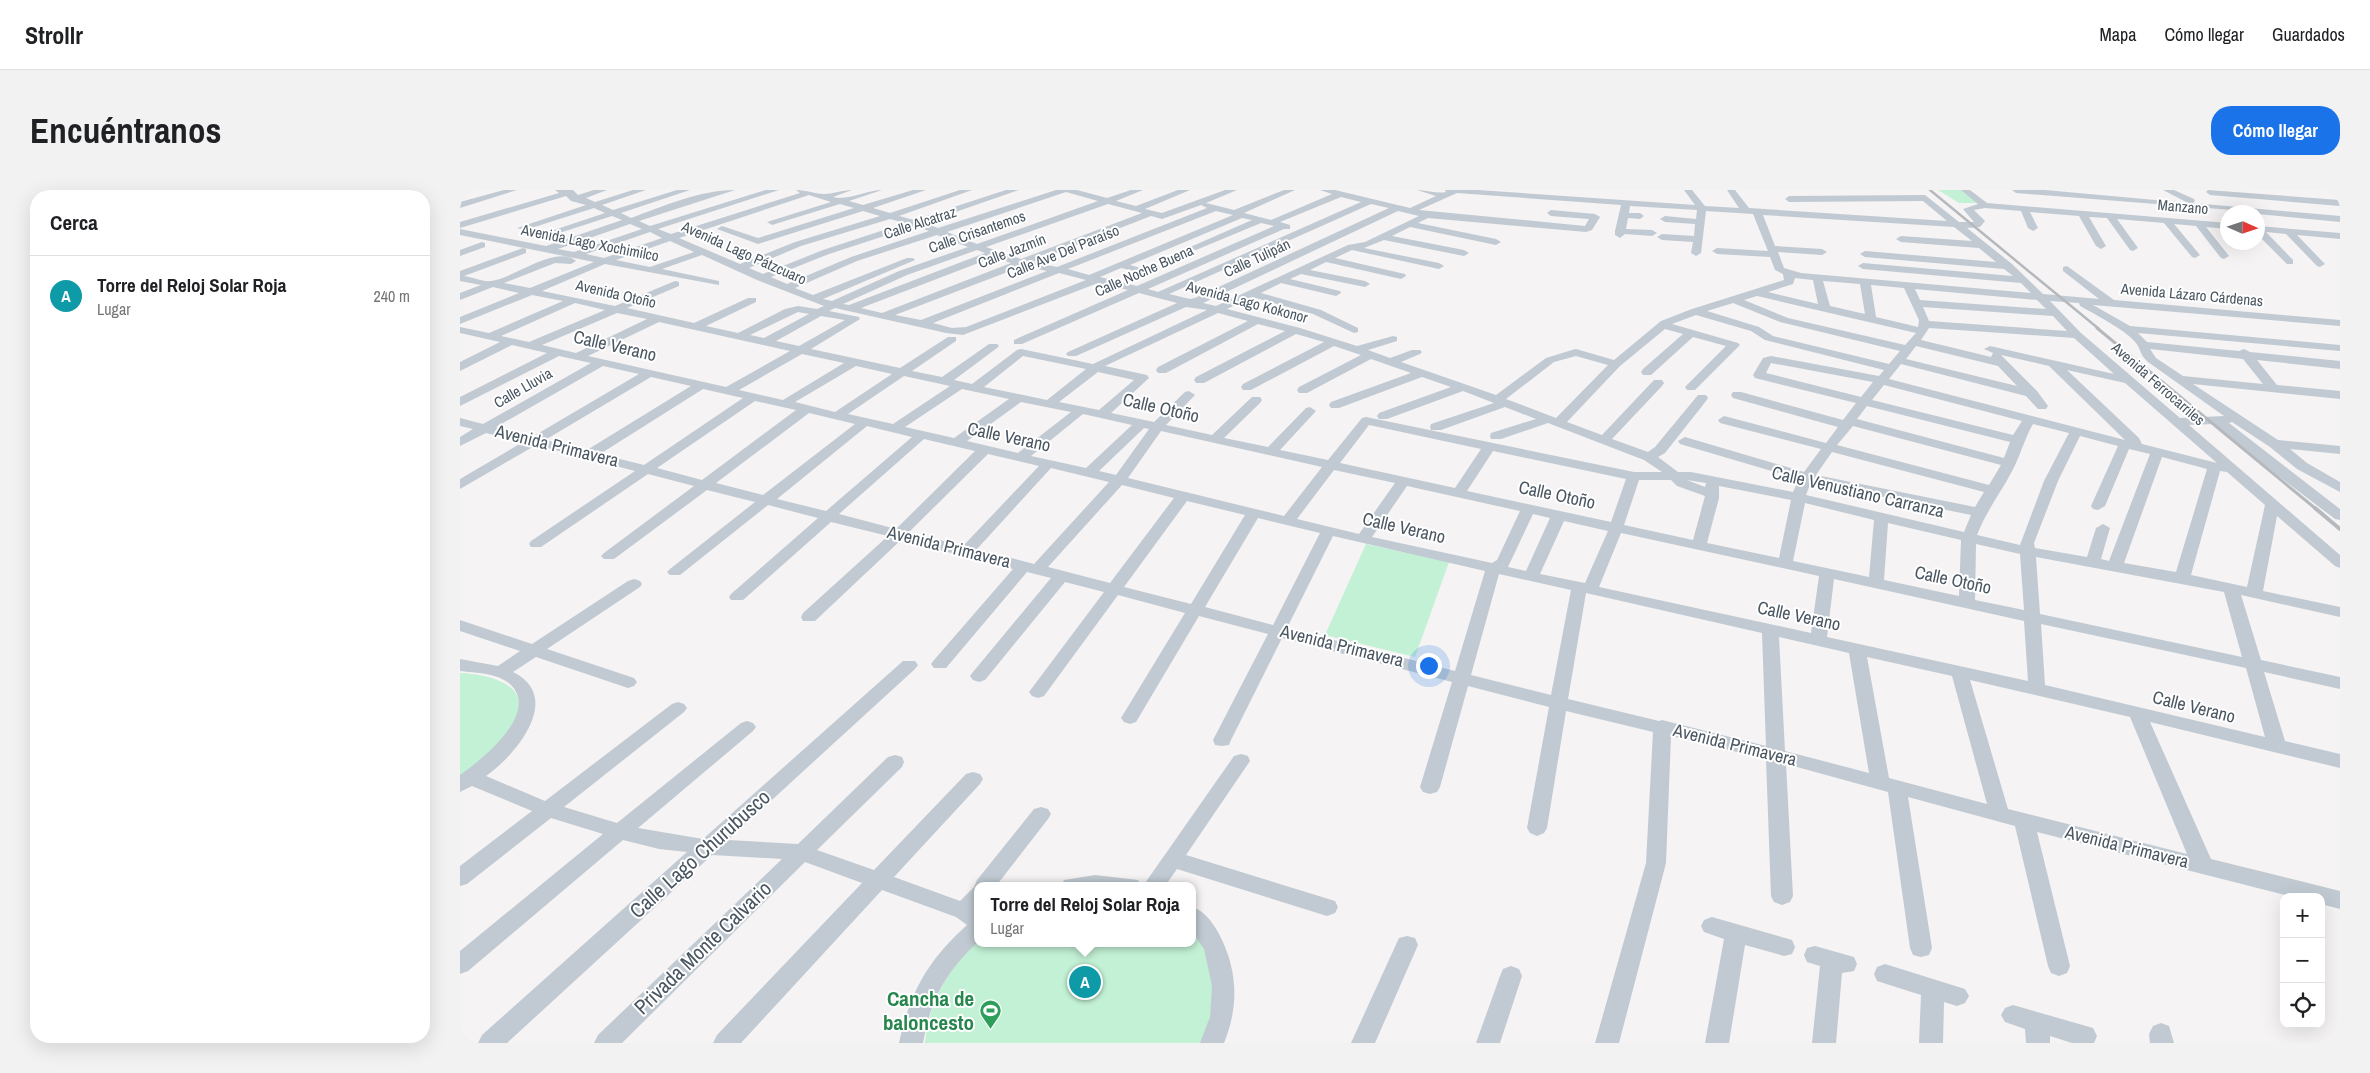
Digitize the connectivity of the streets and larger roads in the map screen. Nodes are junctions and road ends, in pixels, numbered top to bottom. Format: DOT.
graph roads {
  1 [pos="514,190"];
  2 [pos="554,190"];
  3 [pos="603,190"];
  4 [pos="642,190"];
  5 [pos="686,190"];
  6 [pos="731,190"];
  7 [pos="775,190"];
  8 [pos="847,190"];
  9 [pos="878,190"];
  10 [pos="922,190"];
  11 [pos="968,190"];
  12 [pos="1015,190"];
  13 [pos="1066,190"];
  14 [pos="1110,190"];
  15 [pos="1138,190"];
  16 [pos="1186,190"];
  17 [pos="1232,190"];
  18 [pos="1291,190"];
  19 [pos="1421,190"];
  20 [pos="1688,190"];
  21 [pos="1731,190"];
  22 [pos="1780,190"];
  23 [pos="1965,190"];
  24 [pos="2016,190"];
  25 [pos="2168,190"];
  26 [pos="804,191"];
  27 [pos="1332,191"];
  28 [pos="2209,191"];
  29 [pos="563,192"];
  30 [pos="1450,192"];
  31 [pos="1469,192"];
  32 [pos="1515,193"];
  33 [pos="578,194"];
  34 [pos="821,197"];
  35 [pos="1090,197"];
  36 [pos="1539,198"];
  37 [pos="1789,199"];
  38 [pos="1108,201"];
  39 [pos="1370,201"];
  40 [pos="1592,201"];
  41 [pos="841,202"];
  42 [pos="1197,203"];
  43 [pos="1626,203"];
  44 [pos="460,204"];
  45 [pos="2340,204"];
  46 [pos="1123,205"];
  47 [pos="1985,205"];
  48 [pos="594,206"];
  49 [pos="2220,207"];
  50 [pos="867,208"];
  51 [pos="1215,208"];
  52 [pos="1397,208"];
  53 [pos="1466,208"];
  54 [pos="1702,208"];
  55 [pos="2024,208"];
  56 [pos="1136,209"];
  57 [pos="2220,209"];
  58 [pos="2220,210"];
  59 [pos="1411,211"];
  60 [pos="1752,212"];
  61 [pos="612,213"];
  62 [pos="1150,213"];
  63 [pos="1551,213"];
  64 [pos="2082,213"];
  65 [pos="2265,213"];
  66 [pos="1238,214"];
  67 [pos="1427,215"];
  68 [pos="1802,215"];
  69 [pos="460,216"];
  70 [pos="893,216"];
  71 [pos="1528,216"];
  72 [pos="1586,216"];
  73 [pos="1640,216"];
  74 [pos="2110,216"];
  75 [pos="1452,217"];
  76 [pos="508,219"];
  77 [pos="2340,219"];
  78 [pos="632,220"];
  79 [pos="1260,220"];
  80 [pos="1490,220"];
  81 [pos="2167,221"];
  82 [pos="772,222"];
  83 [pos="1271,223"];
  84 [pos="918,224"];
  85 [pos="1410,224"];
  86 [pos="2199,224"];
  87 [pos="460,225"];
  88 [pos="1959,225"];
  89 [pos="2220,225"];
  90 [pos="1284,226"];
  91 [pos="1621,226"];
  92 [pos="650,228"];
  93 [pos="2033,228"];
  94 [pos="722,229"];
  95 [pos="1650,229"];
  96 [pos="2265,229"];
  97 [pos="490,230"];
  98 [pos="1699,230"];
  99 [pos="1304,231"];
  100 [pos="2288,231"];
  101 [pos="460,232"];
  102 [pos="942,232"];
  103 [pos="1048,233"];
  104 [pos="547,234"];
  105 [pos="474,235"];
  106 [pos="1385,236"];
  107 [pos="2265,236"];
  108 [pos="2340,236"];
  109 [pos="670,237"];
  110 [pos="1337,237"];
  111 [pos="1901,239"];
  112 [pos="500,240"];
  113 [pos="682,242"];
  114 [pos="964,242"];
  115 [pos="1496,242"];
  116 [pos="1368,244"];
  117 [pos="482,245"];
  118 [pos="1983,245"];
  119 [pos="2101,246"];
  120 [pos="1011,247"];
  121 [pos="1351,247"];
  122 [pos="1769,247"];
  123 [pos="978,248"];
  124 [pos="1193,248"];
  125 [pos="2133,248"];
  126 [pos="545,250"];
  127 [pos="522,251"];
  128 [pos="1154,251"];
  129 [pos="1717,251"];
  130 [pos="702,252"];
  131 [pos="1822,252"];
  132 [pos="460,253"];
  133 [pos="1464,253"];
  134 [pos="1696,253"];
  135 [pos="1921,253"];
  136 [pos="993,254"];
  137 [pos="1865,254"];
  138 [pos="574,255"];
  139 [pos="2195,255"];
  140 [pos="1166,256"];
  141 [pos="2224,256"];
  142 [pos="1325,259"];
  143 [pos="1023,262"];
  144 [pos="2004,262"];
  145 [pos="2290,262"];
  146 [pos="600,263"];
  147 [pos="621,264"];
  148 [pos="2320,264"];
  149 [pos="1122,265"];
  150 [pos="1440,266"];
  151 [pos="1863,266"];
  152 [pos="740,268"];
  153 [pos="2066,269"];
  154 [pos="651,270"];
  155 [pos="1058,270"];
  156 [pos="1300,271"];
  157 [pos="1144,272"];
  158 [pos="1787,273"];
  159 [pos="460,276"];
  160 [pos="1402,276"];
  161 [pos="1817,277"];
  162 [pos="761,278"];
  163 [pos="1092,279"];
  164 [pos="1280,280"];
  165 [pos="2024,280"];
  166 [pos="1865,281"];
  167 [pos="715,283"];
  168 [pos="491,284"];
  169 [pos="674,284"];
  170 [pos="1365,284"];
  171 [pos="1908,286"];
  172 [pos="786,288"];
  173 [pos="1138,290"];
  174 [pos="532,292"];
  175 [pos="1336,293"];
  176 [pos="1754,293"];
  177 [pos="1250,294"];
  178 [pos="1159,295"];
  179 [pos="460,297"];
  180 [pos="2042,298"];
  181 [pos="813,299"];
  182 [pos="1733,299"];
  183 [pos="574,300"];
  184 [pos="752,300"];
  185 [pos="2080,301"];
  186 [pos="1190,303"];
  187 [pos="1916,303"];
  188 [pos="2112,304"];
  189 [pos="826,309"];
  190 [pos="1216,309"];
  191 [pos="1825,309"];
  192 [pos="614,310"];
  193 [pos="848,310"];
  194 [pos="1696,311"];
  195 [pos="2210,312"];
  196 [pos="2054,313"];
  197 [pos="884,316"];
  198 [pos="2107,316"];
  199 [pos="657,319"];
  200 [pos="1871,319"];
  201 [pos="2296,319"];
  202 [pos="1258,320"];
  203 [pos="2340,323"];
  204 [pos="923,324"];
  205 [pos="1664,325"];
  206 [pos="695,327"];
  207 [pos="1924,328"];
  208 [pos="1357,329"];
  209 [pos="2127,329"];
  210 [pos="462,330"];
  211 [pos="1296,330"];
  212 [pos="1691,333"];
  213 [pos="2077,335"];
  214 [pos="740,336"];
  215 [pos="490,337"];
  216 [pos="2231,338"];
  217 [pos="952,339"];
  218 [pos="1393,339"];
  219 [pos="1329,340"];
  220 [pos="511,342"];
  221 [pos="766,342"];
  222 [pos="1734,345"];
  223 [pos="530,346"];
  224 [pos="993,346"];
  225 [pos="1910,346"];
  226 [pos="1019,347"];
  227 [pos="2320,347"];
  228 [pos="2340,348"];
  229 [pos="802,349"];
  230 [pos="2144,349"];
  231 [pos="1356,350"];
  232 [pos="558,352"];
  233 [pos="1416,352"];
  234 [pos="1579,352"];
  235 [pos="1072,354"];
  236 [pos="1370,355"];
  237 [pos="576,356"];
  238 [pos="2246,356"];
  239 [pos="856,361"];
  240 [pos="602,362"];
  241 [pos="1390,362"];
  242 [pos="2053,363"];
  243 [pos="1616,364"];
  244 [pos="1894,364"];
  245 [pos="2002,364"];
  246 [pos="1099,365"];
  247 [pos="2339,366"];
  248 [pos="460,367"];
  249 [pos="1162,370"];
  250 [pos="902,372"];
  251 [pos="1647,372"];
  252 [pos="650,373"];
  253 [pos="1422,373"];
  254 [pos="2180,379"];
  255 [pos="1200,380"];
  256 [pos="1881,380"];
  257 [pos="2129,380"];
  258 [pos="945,381"];
  259 [pos="1658,383"];
  260 [pos="961,384"];
  261 [pos="701,385"];
  262 [pos="1246,387"];
  263 [pos="1463,387"];
  264 [pos="1692,387"];
  265 [pos="975,388"];
  266 [pos="2274,389"];
  267 [pos="1303,390"];
  268 [pos="728,391"];
  269 [pos="2033,394"];
  270 [pos="1189,395"];
  271 [pos="1737,395"];
  272 [pos="2340,395"];
  273 [pos="753,397"];
  274 [pos="1019,398"];
  275 [pos="1702,398"];
  276 [pos="1256,400"];
  277 [pos="1501,401"];
  278 [pos="1864,401"];
  279 [pos="460,402"];
  280 [pos="784,404"];
  281 [pos="1049,404"];
  282 [pos="1336,405"];
  283 [pos="2042,406"];
  284 [pos="806,409"];
  285 [pos="1081,410"];
  286 [pos="1310,411"];
  287 [pos="1102,414"];
  288 [pos="837,416"];
  289 [pos="1383,416"];
  290 [pos="2029,419"];
  291 [pos="1724,420"];
  292 [pos="2217,420"];
  293 [pos="1553,421"];
  294 [pos="2237,421"];
  295 [pos="460,422"];
  296 [pos="865,422"];
  297 [pos="2177,422"];
  298 [pos="1141,423"];
  299 [pos="1848,423"];
  300 [pos="1158,426"];
  301 [pos="1436,426"];
  302 [pos="485,428"];
  303 [pos="893,430"];
  304 [pos="2076,431"];
  305 [pos="920,436"];
  306 [pos="1214,440"];
  307 [pos="2017,440"];
  308 [pos="537,441"];
  309 [pos="1603,441"];
  310 [pos="1685,441"];
  311 [pos="460,442"];
  312 [pos="1492,442"];
  313 [pos="955,444"];
  314 [pos="2275,444"];
  315 [pos="2130,445"];
  316 [pos="1830,448"];
  317 [pos="984,450"];
  318 [pos="2340,450"];
  319 [pos="1272,452"];
  320 [pos="2157,452"];
  321 [pos="590,455"];
  322 [pos="1649,457"];
  323 [pos="1020,458"];
  324 [pos="2009,463"];
  325 [pos="1048,464"];
  326 [pos="1331,464"];
  327 [pos="2214,467"];
  328 [pos="2231,468"];
  329 [pos="648,469"];
  330 [pos="1089,473"];
  331 [pos="1634,476"];
  332 [pos="1676,476"];
  333 [pos="1807,477"];
  334 [pos="1117,480"];
  335 [pos="1404,480"];
  336 [pos="706,484"];
  337 [pos="460,485"];
  338 [pos="1712,487"];
  339 [pos="2302,487"];
  340 [pos="2340,488"];
  341 [pos="1993,490"];
  342 [pos="1459,493"];
  343 [pos="1183,496"];
  344 [pos="2340,496"];
  345 [pos="1800,498"];
  346 [pos="768,500"];
  347 [pos="2272,504"];
  348 [pos="2098,506"];
  349 [pos="1529,508"];
  350 [pos="1254,512"];
  351 [pos="1979,512"];
  352 [pos="1559,515"];
  353 [pos="829,516"];
  354 [pos="2340,516"];
  355 [pos="1882,518"];
  356 [pos="1288,520"];
  357 [pos="1616,528"];
  358 [pos="2103,528"];
  359 [pos="1329,530"];
  360 [pos="899,534"];
  361 [pos="1363,538"];
  362 [pos="1970,538"];
  363 [pos="536,544"];
  364 [pos="1699,545"];
  365 [pos="2026,551"];
  366 [pos="966,552"];
  367 [pos="609,556"];
  368 [pos="2094,562"];
  369 [pos="2340,563"];
  370 [pos="1785,564"];
  371 [pos="2115,566"];
  372 [pos="1031,568"];
  373 [pos="1494,568"];
  374 [pos="675,572"];
  375 [pos="1827,572"];
  376 [pos="1062,575"];
  377 [pos="1532,575"];
  378 [pos="2182,578"];
  379 [pos="1876,583"];
  380 [pos="634,584"];
  381 [pos="1585,588"];
  382 [pos="2231,588"];
  383 [pos="1116,589"];
  384 [pos="2254,594"];
  385 [pos="737,596"];
  386 [pos="1967,601"];
  387 [pos="1195,609"];
  388 [pos="2340,612"];
  389 [pos="2032,616"];
  390 [pos="809,617"];
  391 [pos="460,625"];
  392 [pos="1279,630"];
  393 [pos="1770,630"];
  394 [pos="1818,639"];
  395 [pos="1857,648"];
  396 [pos="532,651"];
  397 [pos="940,664"];
  398 [pos="2254,664"];
  399 [pos="460,665"];
  400 [pos="909,665"];
  401 [pos="502,671"];
  402 [pos="1959,671"];
  403 [pos="979,676"];
  404 [pos="1461,677"];
  405 [pos="628,682"];
  406 [pos="2340,683"];
  407 [pos="2037,689"];
  408 [pos="1038,692"];
  409 [pos="1558,702"];
  410 [pos="678,708"];
  411 [pos="2137,712"];
  412 [pos="1130,718"];
  413 [pos="1662,726"];
  414 [pos="746,727"];
  415 [pos="1222,740"];
  416 [pos="2277,746"];
  417 [pos="1776,755"];
  418 [pos="1241,761"];
  419 [pos="2340,761"];
  420 [pos="895,762"];
  421 [pos="973,779"];
  422 [pos="466,781"];
  423 [pos="1889,785"];
  424 [pos="1430,787"];
  425 [pos="548,810"];
  426 [pos="1999,813"];
  427 [pos="1041,814"];
  428 [pos="2024,821"];
  429 [pos="1537,828"];
  430 [pos="620,832"];
  431 [pos="707,847"];
  432 [pos="800,852"];
  433 [pos="1172,859"];
  434 [pos="2203,866"];
  435 [pos="460,878"];
  436 [pos="880,881"];
  437 [pos="987,882"];
  438 [pos="1155,882"];
  439 [pos="1782,896"];
  440 [pos="2340,900"];
  441 [pos="1327,907"];
  442 [pos="1196,919"];
  443 [pos="973,920"];
  444 [pos="1712,926"];
  445 [pos="1736,934"];
  446 [pos="1406,945"];
  447 [pos="1784,947"];
  448 [pos="1921,948"];
  449 [pos="1831,960"];
  450 [pos="460,964"];
  451 [pos="2059,966"];
  452 [pos="1885,974"];
  453 [pos="1511,976"];
  454 [pos="1933,990"];
  455 [pos="1957,996"];
  456 [pos="2013,1015"];
  457 [pos="1368,1033"];
  458 [pos="2037,1033"];
  459 [pos="2085,1036"];
  460 [pos="490,1043"];
  461 [pos="606,1043"];
  462 [pos="725,1043"];
  463 [pos="911,1043"];
  464 [pos="1212,1043"];
  465 [pos="1488,1043"];
  466 [pos="1607,1043"];
  467 [pos="1717,1043"];
  468 [pos="1824,1043"];
  469 [pos="1932,1043"];
  1 -- 44 [label="street"];
  2 -- 69 [label="street"];
  3 -- 33 [label="street"];
  4 -- 48 [label="street"];
  5 -- 61 [label="street"];
  6 -- 78 [label="street"];
  7 -- 92 [label="street"];
  8 -- 34 [label="street"];
  9 -- 41 [label="street"];
  10 -- 50 [label="street"];
  11 -- 70 [label="street"];
  12 -- 84 [label="street"];
  13 -- 35 [label="street"];
  13 -- 102 [label="street, Calle Alcatraz"];
  14 -- 35 [label="street"];
  15 -- 38 [label="street, Calle Crisantemos"];
  16 -- 56 [label="street"];
  17 -- 42 [label="street"];
  18 -- 66 [label="street, Avenida Lago Pátzcuaro"];
  19 -- 30 [label="street"];
  20 -- 54 [label="street"];
  21 -- 60 [label="street"];
  22 -- 37 [label="street"];
  23 -- 47 [label="street"];
  24 -- 58 [label="street"];
  25 -- 57 [label="street"];
  26 -- 34 [label="street, Avenida Lago Kokonor"];
  26 -- 109 [label="street"];
  27 -- 39 [label="street"];
  27 -- 83 [label="street"];
  28 -- 45 [label="street"];
  28 -- 49 [label="street"];
  29 -- 33 [label="street, Avenida Lago Pátzcuaro"];
  29 -- 87 [label="street"];
  30 -- 31 [label="street"];
  30 -- 59 [label="street"];
  31 -- 32 [label="street"];
  32 -- 36 [label="street"];
  33 -- 48 [label="street, Avenida Lago Pátzcuaro"];
  33 -- 76 [label="street"];
  34 -- 41 [label="street, Avenida Lago Kokonor"];
  34 -- 94 [label="street"];
  35 -- 38 [label="street"];
  35 -- 114 [label="street"];
  36 -- 40 [label="street"];
  36 -- 71 [label="street"];
  37 -- 68 [label="street"];
  37 -- 88 [label="street, Avenida Ferrocarriles"];
  38 -- 46 [label="street"];
  38 -- 123 [label="street, Calle Crisantemos"];
  39 -- 52 [label="street"];
  39 -- 99 [label="street"];
  40 -- 43 [label="street"];
  40 -- 72 [label="street"];
  41 -- 50 [label="street, Avenida Lago Kokonor"];
  41 -- 82 [label="street"];
  42 -- 51 [label="street"];
  42 -- 62 [label="street"];
  43 -- 54 [label="street"];
  43 -- 91 [label="street"];
  46 -- 56 [label="street"];
  46 -- 103 [label="street"];
  47 -- 55 [label="street, Manzano"];
  47 -- 88 [label="street"];
  48 -- 61 [label="street, Avenida Lago Pátzcuaro"];
  48 -- 112 [label="street"];
  50 -- 70 [label="street, Avenida Lago Kokonor"];
  50 -- 94 [label="street"];
  51 -- 66 [label="street"];
  51 -- 155 [label="street, Calle Ave Del Paraíso"];
  52 -- 59 [label="street"];
  52 -- 110 [label="street, Calle Tulipán"];
  53 -- 75 [label="street"];
  54 -- 60 [label="street"];
  54 -- 98 [label="street"];
  55 -- 64 [label="street, Manzano"];
  55 -- 93 [label="street"];
  56 -- 62 [label="street"];
  59 -- 67 [label="street"];
  60 -- 68 [label="street"];
  60 -- 122 [label="street"];
  61 -- 78 [label="street, Avenida Lago Pátzcuaro"];
  61 -- 104 [label="street"];
  62 -- 143 [label="street, Calle Jazmín"];
  63 -- 72 [label="street"];
  64 -- 74 [label="street, Manzano"];
  64 -- 119 [label="street"];
  65 -- 77 [label="street"];
  66 -- 79 [label="street"];
  66 -- 128 [label="street, Avenida Lago Pátzcuaro"];
  67 -- 75 [label="street"];
  67 -- 85 [label="street"];
  68 -- 88 [label="street"];
  70 -- 84 [label="street, Avenida Lago Kokonor"];
  70 -- 152 [label="street"];
  71 -- 72 [label="street"];
  71 -- 80 [label="street"];
  71 -- 80 [label="street"];
  73 -- 91 [label="street"];
  74 -- 81 [label="street, Manzano"];
  74 -- 125 [label="street"];
  75 -- 80 [label="street"];
  78 -- 92 [label="street, Avenida Lago Pátzcuaro"];
  78 -- 126 [label="street"];
  79 -- 83 [label="street"];
  79 -- 124 [label="street"];
  81 -- 86 [label="street, Manzano"];
  81 -- 139 [label="street"];
  83 -- 90 [label="street"];
  84 -- 102 [label="street, Avenida Lago Kokonor"];
  84 -- 162 [label="street"];
  85 -- 106 [label="street"];
  85 -- 115 [label="street"];
  86 -- 89 [label="street, Manzano"];
  86 -- 141 [label="street"];
  88 -- 118 [label="street, Avenida Ferrocarriles"];
  90 -- 99 [label="street"];
  90 -- 173 [label="street, Calle Noche Buena"];
  91 -- 95 [label="street"];
  92 -- 109 [label="street, Avenida Lago Pátzcuaro"];
  92 -- 138 [label="street"];
  94 -- 113 [label="street"];
  96 -- 100 [label="street"];
  97 -- 105 [label="street"];
  98 -- 98 [label="street"];
  98 -- 134 [label="street"];
  99 -- 110 [label="street"];
  99 -- 178 [label="street"];
  100 -- 108 [label="street"];
  100 -- 148 [label="street"];
  101 -- 105 [label="street, Avenida Lago Xochimilco"];
  102 -- 114 [label="street, Avenida Lago Kokonor"];
  102 -- 172 [label="street, Calle Alcatraz"];
  105 -- 112 [label="street, Avenida Lago Xochimilco"];
  106 -- 116 [label="street"];
  106 -- 133 [label="street"];
  107 -- 145 [label="street"];
  109 -- 113 [label="street, Avenida Lago Pátzcuaro"];
  109 -- 146 [label="street"];
  110 -- 116 [label="street"];
  110 -- 186 [label="street, Calle Tulipán"];
  111 -- 118 [label="street"];
  112 -- 126 [label="street, Avenida Lago Xochimilco"];
  113 -- 130 [label="street, Avenida Lago Pátzcuaro"];
  113 -- 147 [label="street"];
  114 -- 123 [label="street, Avenida Lago Kokonor"];
  114 -- 181 [label="street"];
  116 -- 121 [label="street"];
  117 -- 132 [label="street"];
  118 -- 144 [label="street, Avenida Ferrocarriles"];
  120 -- 136 [label="street"];
  121 -- 142 [label="street"];
  121 -- 150 [label="street"];
  122 -- 129 [label="street"];
  122 -- 131 [label="street"];
  122 -- 158 [label="street"];
  123 -- 136 [label="street, Avenida Lago Kokonor"];
  123 -- 189 [label="street, Calle Crisantemos"];
  126 -- 138 [label="street, Avenida Lago Xochimilco"];
  127 -- 159 [label="street"];
  128 -- 140 [label="street"];
  128 -- 149 [label="street, Avenida Lago Pátzcuaro"];
  130 -- 152 [label="street, Avenida Lago Pátzcuaro"];
  130 -- 154 [label="street"];
  135 -- 144 [label="street"];
  136 -- 143 [label="street, Avenida Lago Kokonor"];
  136 -- 193 [label="street"];
  137 -- 144 [label="street"];
  138 -- 146 [label="street, Avenida Lago Xochimilco"];
  142 -- 156 [label="street"];
  142 -- 160 [label="street"];
  143 -- 155 [label="street, Avenida Lago Kokonor"];
  143 -- 197 [label="street, Calle Jazmín"];
  144 -- 165 [label="street, Avenida Ferrocarriles"];
  146 -- 147 [label="street, Avenida Lago Xochimilco"];
  146 -- 168 [label="street"];
  146 -- 174 [label="street"];
  147 -- 154 [label="street, Avenida Lago Xochimilco"];
  149 -- 157 [label="street"];
  149 -- 163 [label="street, Avenida Lago Pátzcuaro"];
  151 -- 165 [label="street"];
  152 -- 162 [label="street, Avenida Lago Pátzcuaro"];
  153 -- 188 [label="street"];
  154 -- 167 [label="street, Avenida Lago Xochimilco"];
  155 -- 163 [label="street, Avenida Lago Kokonor"];
  155 -- 204 [label="street, Calle Ave Del Paraíso"];
  156 -- 164 [label="street"];
  156 -- 170 [label="street"];
  158 -- 161 [label="street"];
  158 -- 176 [label="street"];
  159 -- 168 [label="street, Avenida Otoño"];
  161 -- 166 [label="street"];
  161 -- 191 [label="street"];
  162 -- 172 [label="street, Avenida Lago Pátzcuaro"];
  163 -- 173 [label="street, Avenida Lago Kokonor"];
  163 -- 204 [label="street, Avenida Lago Pátzcuaro"];
  164 -- 175 [label="street"];
  164 -- 177 [label="street"];
  165 -- 180 [label="street, Avenida Ferrocarriles"];
  166 -- 171 [label="street"];
  166 -- 200 [label="street"];
  168 -- 174 [label="street, Avenida Otoño"];
  168 -- 179 [label="street"];
  169 -- 192 [label="street"];
  171 -- 180 [label="street"];
  171 -- 187 [label="street"];
  172 -- 181 [label="street, Avenida Lago Pátzcuaro"];
  173 -- 178 [label="street, Avenida Lago Kokonor"];
  173 -- 226 [label="street, Calle Noche Buena"];
  174 -- 183 [label="street, Avenida Otoño"];
  174 -- 210 [label="street"];
  176 -- 182 [label="street"];
  176 -- 191 [label="street"];
  177 -- 190 [label="street"];
  177 -- 208 [label="street"];
  178 -- 186 [label="street, Avenida Lago Kokonor"];
  180 -- 185 [label="street, Avenida Lázaro Cárdenas"];
  180 -- 196 [label="street, Avenida Ferrocarriles"];
  181 -- 189 [label="street, Avenida Lago Pátzcuaro"];
  182 -- 194 [label="street"];
  182 -- 225 [label="street"];
  183 -- 192 [label="street, Avenida Otoño"];
  183 -- 215 [label="street"];
  184 -- 206 [label="street"];
  185 -- 188 [label="street, Avenida Lázaro Cárdenas"];
  185 -- 198 [label="street"];
  186 -- 190 [label="street, Avenida Lago Kokonor"];
  186 -- 235 [label="street, Calle Tulipán"];
  187 -- 196 [label="street"];
  187 -- 207 [label="street"];
  188 -- 195 [label="street, Avenida Lázaro Cárdenas"];
  189 -- 193 [label="street, Avenida Lago Pátzcuaro"];
  189 -- 214 [label="street"];
  189 -- 221 [label="street, Calle Crisantemos"];
  189 -- 229 [label="street"];
  190 -- 202 [label="street, Avenida Lago Kokonor"];
  190 -- 246 [label="street"];
  191 -- 200 [label="street"];
  192 -- 199 [label="street, Avenida Otoño"];
  192 -- 223 [label="street"];
  193 -- 197 [label="street, Avenida Lago Pátzcuaro"];
  194 -- 205 [label="street"];
  194 -- 244 [label="street"];
  195 -- 201 [label="street, Avenida Lázaro Cárdenas"];
  195 -- 216 [label="street"];
  196 -- 213 [label="street, Avenida Ferrocarriles"];
  197 -- 204 [label="street, Avenida Lago Pátzcuaro"];
  198 -- 209 [label="street"];
  198 -- 230 [label="street"];
  199 -- 206 [label="street, Avenida Otoño"];
  199 -- 237 [label="street"];
  200 -- 207 [label="street"];
  201 -- 203 [label="street, Avenida Lázaro Cárdenas"];
  201 -- 227 [label="street"];
  202 -- 211 [label="street, Avenida Lago Kokonor"];
  202 -- 249 [label="street"];
  205 -- 212 [label="street"];
  205 -- 243 [label="street"];
  206 -- 214 [label="street, Avenida Otoño"];
  207 -- 213 [label="street"];
  207 -- 225 [label="street"];
  208 -- 219 [label="street"];
  209 -- 216 [label="street"];
  209 -- 230 [label="street"];
  210 -- 215 [label="street, Calle Verano"];
  211 -- 219 [label="street, Avenida Lago Kokonor"];
  211 -- 255 [label="street"];
  212 -- 222 [label="street"];
  212 -- 251 [label="street"];
  213 -- 257 [label="street, Avenida Ferrocarriles"];
  214 -- 221 [label="street, Avenida Otoño"];
  215 -- 220 [label="street, Calle Verano"];
  216 -- 227 [label="street"];
  216 -- 238 [label="street"];
  217 -- 250 [label="street"];
  218 -- 231 [label="street"];
  219 -- 231 [label="street, Avenida Lago Kokonor"];
  219 -- 262 [label="street"];
  220 -- 223 [label="street, Calle Verano"];
  220 -- 248 [label="street"];
  221 -- 229 [label="street, Calle Otoño"];
  222 -- 264 [label="street"];
  223 -- 232 [label="street, Calle Verano"];
  224 -- 258 [label="street"];
  225 -- 244 [label="street"];
  225 -- 245 [label="street"];
  226 -- 246 [label="street"];
  226 -- 265 [label="street, Calle Noche Buena"];
  227 -- 228 [label="street"];
  227 -- 247 [label="street"];
  229 -- 239 [label="street, Calle Otoño"];
  229 -- 268 [label="street"];
  230 -- 238 [label="street"];
  230 -- 254 [label="street"];
  231 -- 236 [label="street, Avenida Lago Kokonor"];
  232 -- 237 [label="street, Calle Verano"];
  232 -- 279 [label="street"];
  233 -- 241 [label="street"];
  234 -- 243 [label="street"];
  234 -- 277 [label="street"];
  236 -- 241 [label="street, Avenida Lago Kokonor"];
  236 -- 267 [label="street"];
  237 -- 240 [label="street, Calle Verano"];
  238 -- 247 [label="street"];
  238 -- 266 [label="street"];
  239 -- 250 [label="street, Calle Otoño"];
  239 -- 280 [label="street"];
  240 -- 252 [label="street, Calle Verano"];
  240 -- 302 [label="street, Calle Lluvia"];
  241 -- 253 [label="street, Avenida Lago Kokonor"];
  242 -- 245 [label="street"];
  242 -- 257 [label="street"];
  242 -- 315 [label="street"];
  243 -- 293 [label="street"];
  244 -- 256 [label="street"];
  244 -- 269 [label="street"];
  245 -- 269 [label="street"];
  246 -- 281 [label="street"];
  246 -- 287 [label="street"];
  250 -- 258 [label="street, Calle Otoño"];
  250 -- 288 [label="street"];
  252 -- 261 [label="street, Calle Verano"];
  252 -- 308 [label="street"];
  253 -- 263 [label="street, Avenida Lago Kokonor"];
  253 -- 282 [label="street"];
  254 -- 266 [label="street"];
  254 -- 294 [label="street"];
  256 -- 278 [label="street"];
  256 -- 278 [label="street"];
  256 -- 290 [label="street"];
  257 -- 297 [label="street, Avenida Ferrocarriles"];
  258 -- 260 [label="street, Calle Otoño"];
  259 -- 309 [label="street"];
  260 -- 265 [label="street, Calle Otoño"];
  260 -- 303 [label="street"];
  261 -- 268 [label="street, Calle Verano"];
  261 -- 321 [label="street"];
  263 -- 277 [label="street, Avenida Lago Kokonor"];
  263 -- 289 [label="street"];
  265 -- 274 [label="street, Calle Otoño"];
  266 -- 272 [label="street"];
  268 -- 273 [label="street, Calle Verano"];
  269 -- 283 [label="street"];
  270 -- 300 [label="street"];
  271 -- 299 [label="street"];
  273 -- 280 [label="street, Calle Verano"];
  273 -- 329 [label="street"];
  274 -- 281 [label="street, Calle Otoño"];
  274 -- 313 [label="street"];
  275 -- 322 [label="street"];
  276 -- 306 [label="street"];
  277 -- 293 [label="street, Avenida Lago Kokonor"];
  277 -- 301 [label="street"];
  278 -- 299 [label="street"];
  278 -- 307 [label="street"];
  280 -- 284 [label="street, Calle Verano"];
  281 -- 285 [label="street, Calle Otoño"];
  284 -- 288 [label="street, Calle Verano"];
  284 -- 336 [label="street"];
  285 -- 287 [label="street, Calle Otoño"];
  285 -- 323 [label="street"];
  286 -- 319 [label="street"];
  287 -- 298 [label="street, Calle Otoño"];
  288 -- 296 [label="street, Calle Verano"];
  290 -- 304 [label="street"];
  290 -- 307 [label="street"];
  291 -- 316 [label="street"];
  292 -- 294 [label="street"];
  292 -- 297 [label="street"];
  292 -- 339 [label="street"];
  293 -- 309 [label="street, Avenida Lago Kokonor"];
  293 -- 312 [label="street"];
  294 -- 314 [label="street"];
  295 -- 302 [label="street, Avenida Primavera"];
  296 -- 303 [label="street, Calle Verano"];
  296 -- 346 [label="street"];
  297 -- 328 [label="street, Avenida Ferrocarriles"];
  298 -- 300 [label="street, Calle Otoño"];
  298 -- 330 [label="street"];
  299 -- 316 [label="street"];
  299 -- 324 [label="street"];
  300 -- 306 [label="street, Calle Otoño"];
  300 -- 334 [label="street"];
  302 -- 308 [label="street, Avenida Primavera"];
  302 -- 311 [label="street, Calle Lluvia"];
  303 -- 305 [label="street, Calle Verano"];
  304 -- 315 [label="street"];
  304 -- 365 [label="street"];
  305 -- 313 [label="street, Calle Verano"];
  305 -- 353 [label="street"];
  306 -- 319 [label="street, Calle Otoño"];
  307 -- 324 [label="street"];
  308 -- 321 [label="street, Avenida Primavera"];
  308 -- 337 [label="street"];
  309 -- 322 [label="street, Avenida Lago Kokonor"];
  310 -- 333 [label="street"];
  312 -- 326 [label="street"];
  312 -- 331 [label="street"];
  312 -- 342 [label="street"];
  313 -- 317 [label="street, Calle Verano"];
  314 -- 318 [label="street"];
  314 -- 340 [label="street"];
  315 -- 320 [label="street"];
  315 -- 348 [label="street"];
  316 -- 333 [label="street"];
  316 -- 341 [label="street"];
  317 -- 323 [label="street, Calle Verano"];
  317 -- 360 [label="street"];
  319 -- 326 [label="street, Calle Otoño"];
  320 -- 327 [label="street"];
  320 -- 371 [label="street"];
  321 -- 329 [label="street, Avenida Primavera"];
  322 -- 332 [label="street, Avenida Lago Kokonor"];
  323 -- 325 [label="street, Calle Verano"];
  324 -- 341 [label="street"];
  325 -- 330 [label="street, Calle Verano"];
  325 -- 366 [label="street"];
  326 -- 335 [label="street, Calle Otoño"];
  326 -- 356 [label="street"];
  327 -- 328 [label="street"];
  327 -- 378 [label="street"];
  328 -- 347 [label="street, Avenida Ferrocarriles"];
  329 -- 336 [label="street, Avenida Primavera"];
  329 -- 363 [label="street"];
  330 -- 334 [label="street, Calle Verano"];
  331 -- 332 [label="street"];
  331 -- 357 [label="street"];
  332 -- 338 [label="street, Calle Venustiano Carranza"];
  333 -- 345 [label="street"];
  333 -- 351 [label="street"];
  334 -- 343 [label="street, Calle Verano"];
  334 -- 372 [label="street"];
  335 -- 342 [label="street, Calle Otoño"];
  335 -- 361 [label="street"];
  336 -- 346 [label="street, Avenida Primavera"];
  336 -- 367 [label="street"];
  338 -- 345 [label="street, Calle Venustiano Carranza"];
  338 -- 364 [label="street"];
  339 -- 344 [label="street"];
  339 -- 354 [label="street"];
  341 -- 351 [label="street"];
  342 -- 349 [label="street, Calle Otoño"];
  343 -- 350 [label="street, Calle Verano"];
  343 -- 383 [label="street"];
  345 -- 355 [label="street, Calle Venustiano Carranza"];
  345 -- 370 [label="street"];
  346 -- 353 [label="street, Avenida Primavera"];
  346 -- 374 [label="street"];
  347 -- 369 [label="street, Avenida Ferrocarriles"];
  347 -- 384 [label="street"];
  349 -- 352 [label="street, Calle Otoño"];
  349 -- 373 [label="street"];
  350 -- 356 [label="street, Calle Verano"];
  350 -- 387 [label="street"];
  351 -- 362 [label="street"];
  352 -- 357 [label="street, Calle Otoño"];
  352 -- 377 [label="street"];
  353 -- 360 [label="street, Avenida Primavera"];
  353 -- 385 [label="street"];
  355 -- 362 [label="street, Calle Venustiano Carranza"];
  355 -- 379 [label="street"];
  356 -- 359 [label="street, Calle Verano"];
  357 -- 364 [label="street, Calle Otoño"];
  357 -- 381 [label="street"];
  358 -- 368 [label="street"];
  359 -- 361 [label="street, Calle Verano"];
  359 -- 392 [label="street"];
  360 -- 366 [label="street, Avenida Primavera"];
  360 -- 390 [label="street"];
  361 -- 373 [label="street, Calle Verano"];
  362 -- 365 [label="street, Calle Venustiano Carranza"];
  362 -- 386 [label="street"];
  364 -- 370 [label="street, Calle Otoño"];
  365 -- 368 [label="street, Calle Venustiano Carranza"];
  365 -- 389 [label="street"];
  366 -- 372 [label="street, Avenida Primavera"];
  368 -- 371 [label="street, Calle Venustiano Carranza"];
  370 -- 375 [label="street, Calle Otoño"];
  371 -- 378 [label="street, Calle Venustiano Carranza"];
  372 -- 376 [label="street, Avenida Primavera"];
  372 -- 397 [label="street"];
  373 -- 377 [label="street, Calle Verano"];
  373 -- 404 [label="street"];
  375 -- 379 [label="street, Calle Otoño"];
  375 -- 394 [label="street"];
  376 -- 383 [label="street, Avenida Primavera"];
  376 -- 403 [label="street"];
  377 -- 381 [label="street, Calle Verano"];
  378 -- 382 [label="street, Calle Venustiano Carranza"];
  379 -- 386 [label="street, Calle Otoño"];
  380 -- 396 [label="street"];
  381 -- 393 [label="street, Calle Verano"];
  381 -- 409 [label="street"];
  382 -- 384 [label="street, Calle Venustiano Carranza"];
  382 -- 398 [label="street"];
  383 -- 387 [label="street, Avenida Primavera"];
  383 -- 408 [label="street"];
  384 -- 388 [label="street, Calle Venustiano Carranza"];
  386 -- 389 [label="street, Calle Otoño"];
  387 -- 392 [label="street, Avenida Primavera"];
  387 -- 412 [label="street"];
  389 -- 398 [label="street, Calle Otoño"];
  389 -- 407 [label="street"];
  391 -- 396 [label="street"];
  392 -- 404 [label="street, Avenida Primavera"];
  392 -- 415 [label="street"];
  393 -- 394 [label="street, Calle Verano"];
  393 -- 417 [label="street"];
  394 -- 395 [label="street, Calle Verano"];
  395 -- 402 [label="street, Calle Verano"];
  395 -- 423 [label="street"];
  396 -- 401 [label="street"];
  396 -- 405 [label="street"];
  398 -- 406 [label="street, Calle Otoño"];
  398 -- 416 [label="street"];
  399 -- 401 [label="street"];
  400 -- 431 [label="street, Calle Lago Churubusco"];
  401 -- 422 [label="street"];
  402 -- 407 [label="street, Calle Verano"];
  402 -- 426 [label="street"];
  404 -- 409 [label="street, Avenida Primavera"];
  404 -- 424 [label="street"];
  407 -- 411 [label="street, Calle Verano"];
  409 -- 413 [label="street, Avenida Primavera"];
  409 -- 429 [label="street"];
  410 -- 425 [label="street"];
  411 -- 416 [label="street, Calle Verano"];
  411 -- 434 [label="street"];
  413 -- 417 [label="street, Avenida Primavera"];
  413 -- 466 [label="street"];
  414 -- 430 [label="street"];
  416 -- 419 [label="street, Calle Verano"];
  417 -- 423 [label="street, Avenida Primavera"];
  417 -- 439 [label="street"];
  418 -- 433 [label="street"];
  420 -- 432 [label="street"];
  421 -- 436 [label="street"];
  422 -- 425 [label="street"];
  423 -- 426 [label="street, Avenida Primavera"];
  423 -- 448 [label="street"];
  425 -- 430 [label="street"];
  425 -- 435 [label="street"];
  426 -- 428 [label="street, Avenida Primavera"];
  427 -- 437 [label="street"];
  428 -- 434 [label="street, Avenida Primavera"];
  428 -- 451 [label="street"];
  430 -- 431 [label="street"];
  430 -- 450 [label="street"];
  431 -- 432 [label="street"];
  431 -- 460 [label="street, Calle Lago Churubusco"];
  432 -- 436 [label="street"];
  432 -- 461 [label="street, Privada Monte Calvario"];
  433 -- 438 [label="street"];
  433 -- 441 [label="street"];
  434 -- 440 [label="street, Avenida Primavera"];
  436 -- 443 [label="street"];
  436 -- 462 [label="street"];
  442 -- 464 [label="street"];
  443 -- 463 [label="street"];
  444 -- 445 [label="street"];
  445 -- 447 [label="street"];
  445 -- 467 [label="street"];
  446 -- 457 [label="street"];
  449 -- 468 [label="street"];
  452 -- 454 [label="street"];
  453 -- 465 [label="street"];
  454 -- 455 [label="street"];
  454 -- 469 [label="street"];
  456 -- 458 [label="street"];
  458 -- 459 [label="street"];
}
